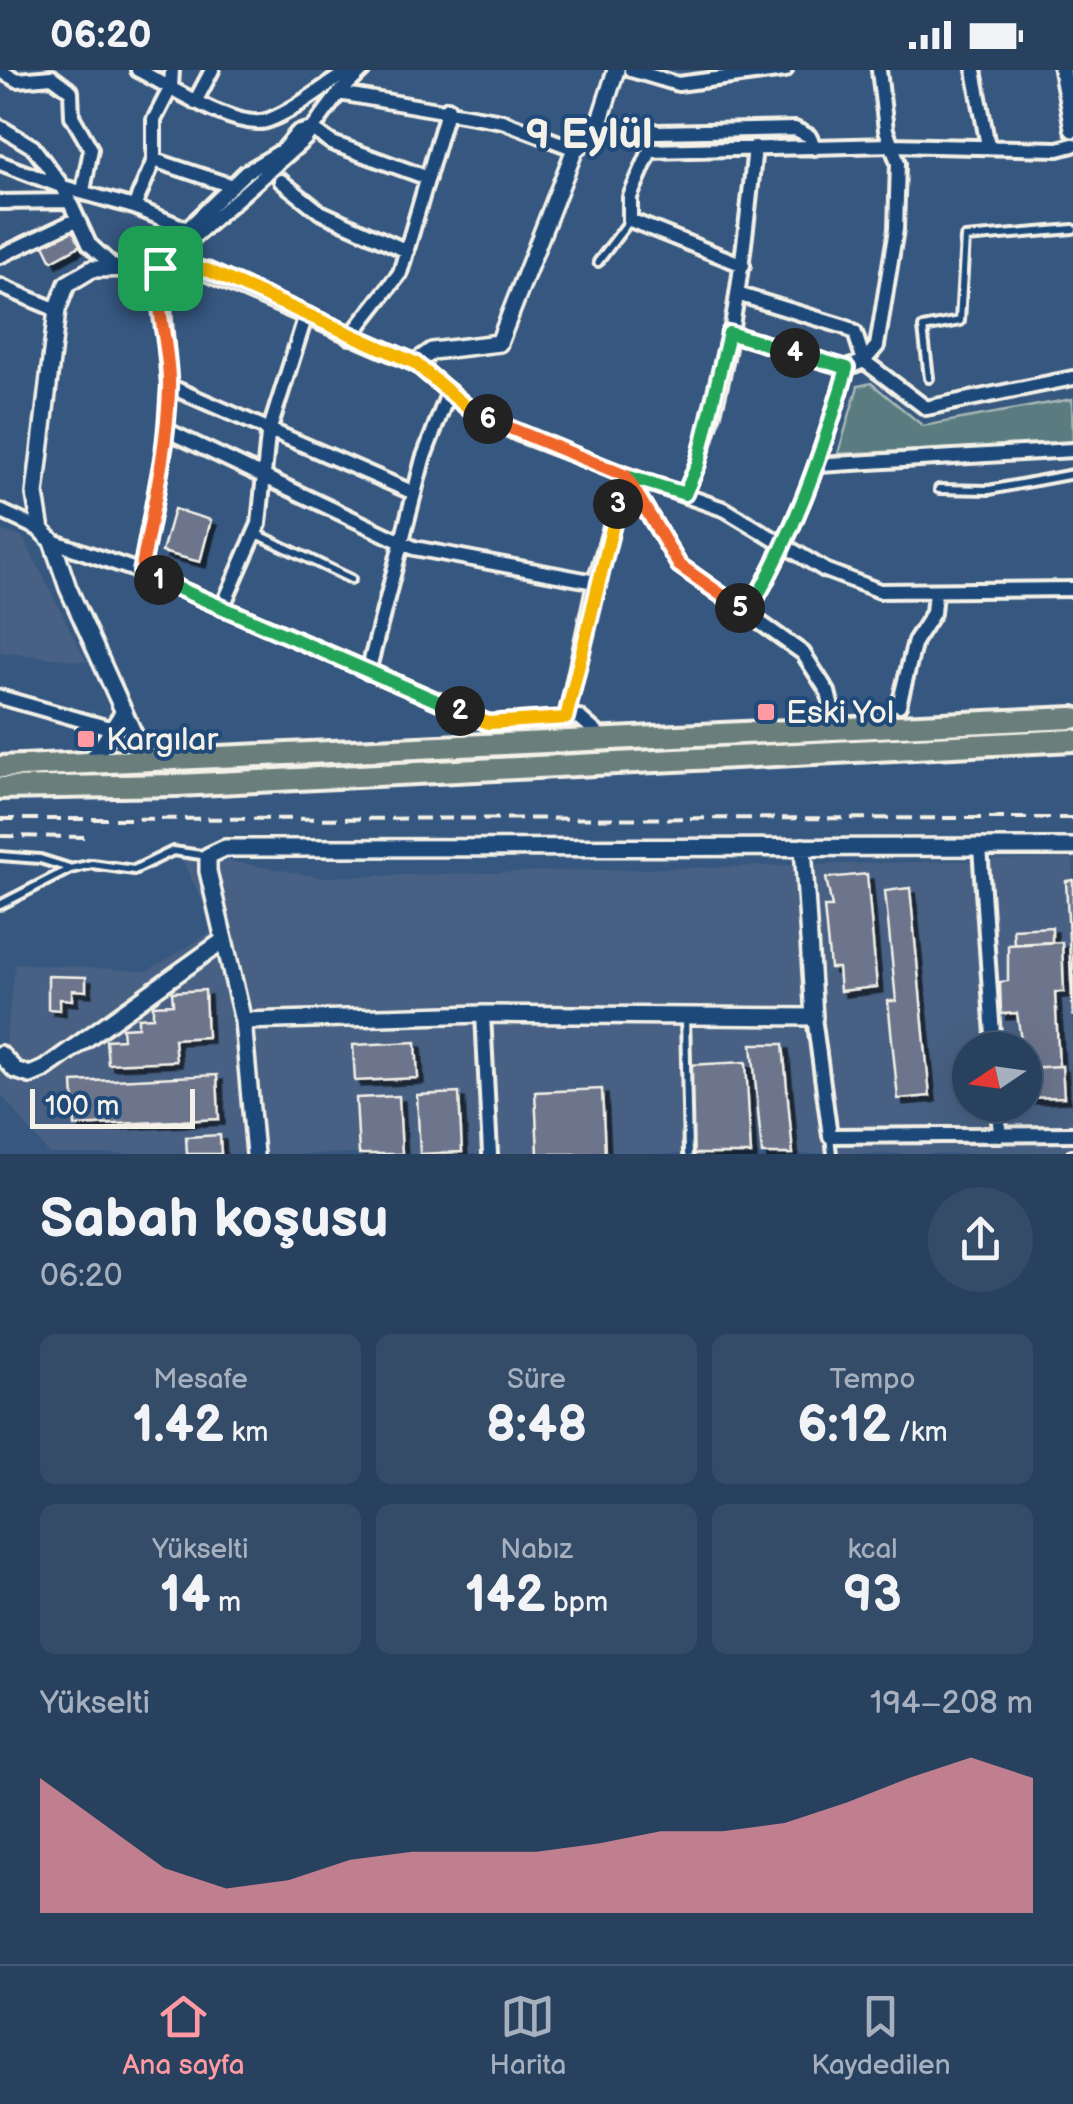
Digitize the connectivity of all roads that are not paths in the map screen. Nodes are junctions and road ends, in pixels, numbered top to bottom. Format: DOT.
graph roads {
  1 [pos="138,70"];
  2 [pos="172,70"];
  3 [pos="212,70"];
  4 [pos="350,70"];
  5 [pos="363,70"];
  6 [pos="616,70"];
  7 [pos="632,70"];
  8 [pos="785,70"];
  9 [pos="879,70"];
  10 [pos="974,70"];
  11 [pos="1062,70"];
  12 [pos="0,71"];
  13 [pos="171,87"];
  14 [pos="339,93"];
  15 [pos="195,102"];
  16 [pos="448,108"];
  17 [pos="0,127"];
  18 [pos="312,128"];
  19 [pos="1073,129"];
  20 [pos="595,136"];
  21 [pos="1073,144"];
  22 [pos="892,145"];
  23 [pos="988,146"];
  24 [pos="756,147"];
  25 [pos="815,148"];
  26 [pos="575,149"];
  27 [pos="154,160"];
  28 [pos="0,164"];
  29 [pos="428,178"];
  30 [pos="281,181"];
  31 [pos="232,186"];
  32 [pos="83,191"];
  33 [pos="66,194"];
  34 [pos="0,202"];
  35 [pos="134,207"];
  36 [pos="76,220"];
  37 [pos="630,220"];
  38 [pos="1073,229"];
  39 [pos="407,250"];
  40 [pos="0,256"];
  41 [pos="598,262"];
  42 [pos="743,264"];
  43 [pos="115,268"];
  44 [pos="160,268"];
  45 [pos="0,286"];
  46 [pos="737,294"];
  47 [pos="56,310"];
  48 [pos="306,315"];
  49 [pos="729,333"];
  50 [pos="350,337"];
  51 [pos="864,361"];
  52 [pos="415,363"];
  53 [pos="847,368"];
  54 [pos="929,378"];
  55 [pos="1073,378"];
  56 [pos="170,386"];
  57 [pos="449,392"];
  58 [pos="166,430"];
  59 [pos="270,430"];
  60 [pos="1073,450"];
  61 [pos="819,465"];
  62 [pos="1073,474"];
  63 [pos="626,476"];
  64 [pos="264,477"];
  65 [pos="939,489"];
  66 [pos="414,493"];
  67 [pos="685,494"];
  68 [pos="0,511"];
  69 [pos="255,533"];
  70 [pos="46,535"];
  71 [pos="402,541"];
  72 [pos="786,547"];
  73 [pos="141,572"];
  74 [pos="352,579"];
  75 [pos="596,582"];
  76 [pos="1073,589"];
  77 [pos="935,592"];
  78 [pos="222,608"];
  79 [pos="748,613"];
  80 [pos="368,672"];
  81 [pos="0,697"];
  82 [pos="900,706"];
  83 [pos="124,713"];
  84 [pos="566,718"];
  85 [pos="1073,718"];
  86 [pos="836,728"];
  87 [pos="113,729"];
  88 [pos="604,739"];
  89 [pos="1073,740"];
  90 [pos="146,762"];
  91 [pos="83,765"];
  92 [pos="0,767"];
  93 [pos="0,788"];
  94 [pos="803,847"];
  95 [pos="980,847"];
  96 [pos="1073,847"];
  97 [pos="0,856"];
  98 [pos="208,856"];
  99 [pos="70,869"];
  100 [pos="0,906"];
  101 [pos="224,940"];
  102 [pos="483,1014"];
  103 [pos="685,1016"];
  104 [pos="814,1017"];
  105 [pos="243,1021"];
  106 [pos="993,1032"];
  107 [pos="0,1054"];
  108 [pos="999,1122"];
  109 [pos="1073,1134"];
  110 [pos="1000,1135"];
  111 [pos="830,1136"];
  112 [pos="254,1154"];
  113 [pos="490,1154"];
  114 [pos="688,1154"];
  115 [pos="832,1154"];
  1 -- 13 [label="street"];
  2 -- 13 [label="street"];
  3 -- 15 [label="street"];
  4 -- 15 [label="street"];
  5 -- 14 [label="street"];
  6 -- 20 [label="street"];
  7 -- 8 [label="street"];
  9 -- 22 [label="street"];
  10 -- 23 [label="street"];
  11 -- 19 [label="street"];
  12 -- 32 [label="street"];
  13 -- 15 [label="street"];
  13 -- 27 [label="street"];
  14 -- 16 [label="street"];
  14 -- 18 [label="street"];
  16 -- 26 [label="street"];
  16 -- 29 [label="street"];
  17 -- 33 [label="street"];
  18 -- 29 [label="street"];
  18 -- 31 [label="street"];
  18 -- 44 [label="street"];
  20 -- 25 [label="street"];
  20 -- 26 [label="street"];
  21 -- 23 [label="street"];
  22 -- 23 [label="street"];
  22 -- 25 [label="street"];
  22 -- 51 [label="street"];
  24 -- 25 [label="street"];
  24 -- 37 [label="street"];
  24 -- 42 [label="street"];
  26 -- 52 [label="street"];
  27 -- 31 [label="street"];
  27 -- 35 [label="street"];
  28 -- 33 [label="street"];
  29 -- 39 [label="street"];
  30 -- 39 [label="street"];
  31 -- 35 [label="street"];
  32 -- 33 [label="street"];
  32 -- 35 [label="street"];
  33 -- 34 [label="street"];
  33 -- 36 [label="street"];
  36 -- 40 [label="street"];
  36 -- 43 [label="street"];
  37 -- 41 [label="lane"];
  37 -- 42 [label="street"];
  38 -- 54 [label="lane"];
  39 -- 50 [label="street"];
  42 -- 46 [label="street"];
  43 -- 44 [label="street"];
  43 -- 47 [label="street"];
  44 -- 48 [label="street"];
  44 -- 56 [label="street"];
  45 -- 47 [label="street"];
  46 -- 49 [label="street"];
  46 -- 51 [label="street"];
  47 -- 70 [label="street"];
  48 -- 50 [label="street"];
  48 -- 59 [label="street"];
  49 -- 53 [label="street"];
  49 -- 67 [label="street"];
  50 -- 52 [label="street"];
  51 -- 53 [label="street"];
  51 -- 55 [label="street"];
  52 -- 57 [label="street"];
  53 -- 61 [label="street"];
  56 -- 58 [label="street"];
  56 -- 59 [label="street"];
  57 -- 63 [label="street"];
  57 -- 66 [label="street"];
  58 -- 64 [label="street"];
  58 -- 73 [label="street"];
  59 -- 64 [label="street"];
  59 -- 66 [label="street"];
  60 -- 61 [label="street"];
  61 -- 72 [label="street"];
  62 -- 65 [label="lane"];
  63 -- 67 [label="street"];
  63 -- 75 [label="street"];
  63 -- 79 [label="street"];
  64 -- 69 [label="street"];
  64 -- 71 [label="street"];
  66 -- 71 [label="street"];
  67 -- 72 [label="street"];
  68 -- 70 [label="street"];
  69 -- 74 [label="lane"];
  69 -- 78 [label="street"];
  70 -- 73 [label="street"];
  70 -- 83 [label="street"];
  71 -- 75 [label="street"];
  71 -- 80 [label="street"];
  72 -- 77 [label="street"];
  72 -- 79 [label="street"];
  73 -- 78 [label="street"];
  75 -- 84 [label="street"];
  76 -- 77 [label="street"];
  77 -- 82 [label="street"];
  78 -- 80 [label="street"];
  79 -- 86 [label="street"];
  80 -- 84 [label="street"];
  81 -- 87 [label="street"];
  83 -- 87 [label="street"];
  83 -- 90 [label="street"];
  84 -- 88 [label="street"];
  85 -- 86 [label="highway"];
  86 -- 88 [label="highway"];
  87 -- 91 [label="street"];
  88 -- 90 [label="highway"];
  89 -- 93 [label="highway"];
  90 -- 91 [label="highway"];
  91 -- 92 [label="highway"];
  94 -- 95 [label="street"];
  94 -- 98 [label="street"];
  94 -- 104 [label="street"];
  95 -- 96 [label="street"];
  95 -- 106 [label="street"];
  97 -- 99 [label="lane"];
  98 -- 99 [label="lane"];
  98 -- 101 [label="street"];
  99 -- 100 [label="lane"];
  101 -- 105 [label="street"];
  101 -- 107 [label="street"];
  102 -- 103 [label="street"];
  102 -- 105 [label="street"];
  102 -- 113 [label="street"];
  103 -- 104 [label="street"];
  103 -- 114 [label="lane"];
  104 -- 111 [label="street"];
  105 -- 112 [label="street"];
  108 -- 110 [label="street"];
  109 -- 110 [label="street"];
  110 -- 111 [label="street"];
  111 -- 115 [label="lane"];
}
